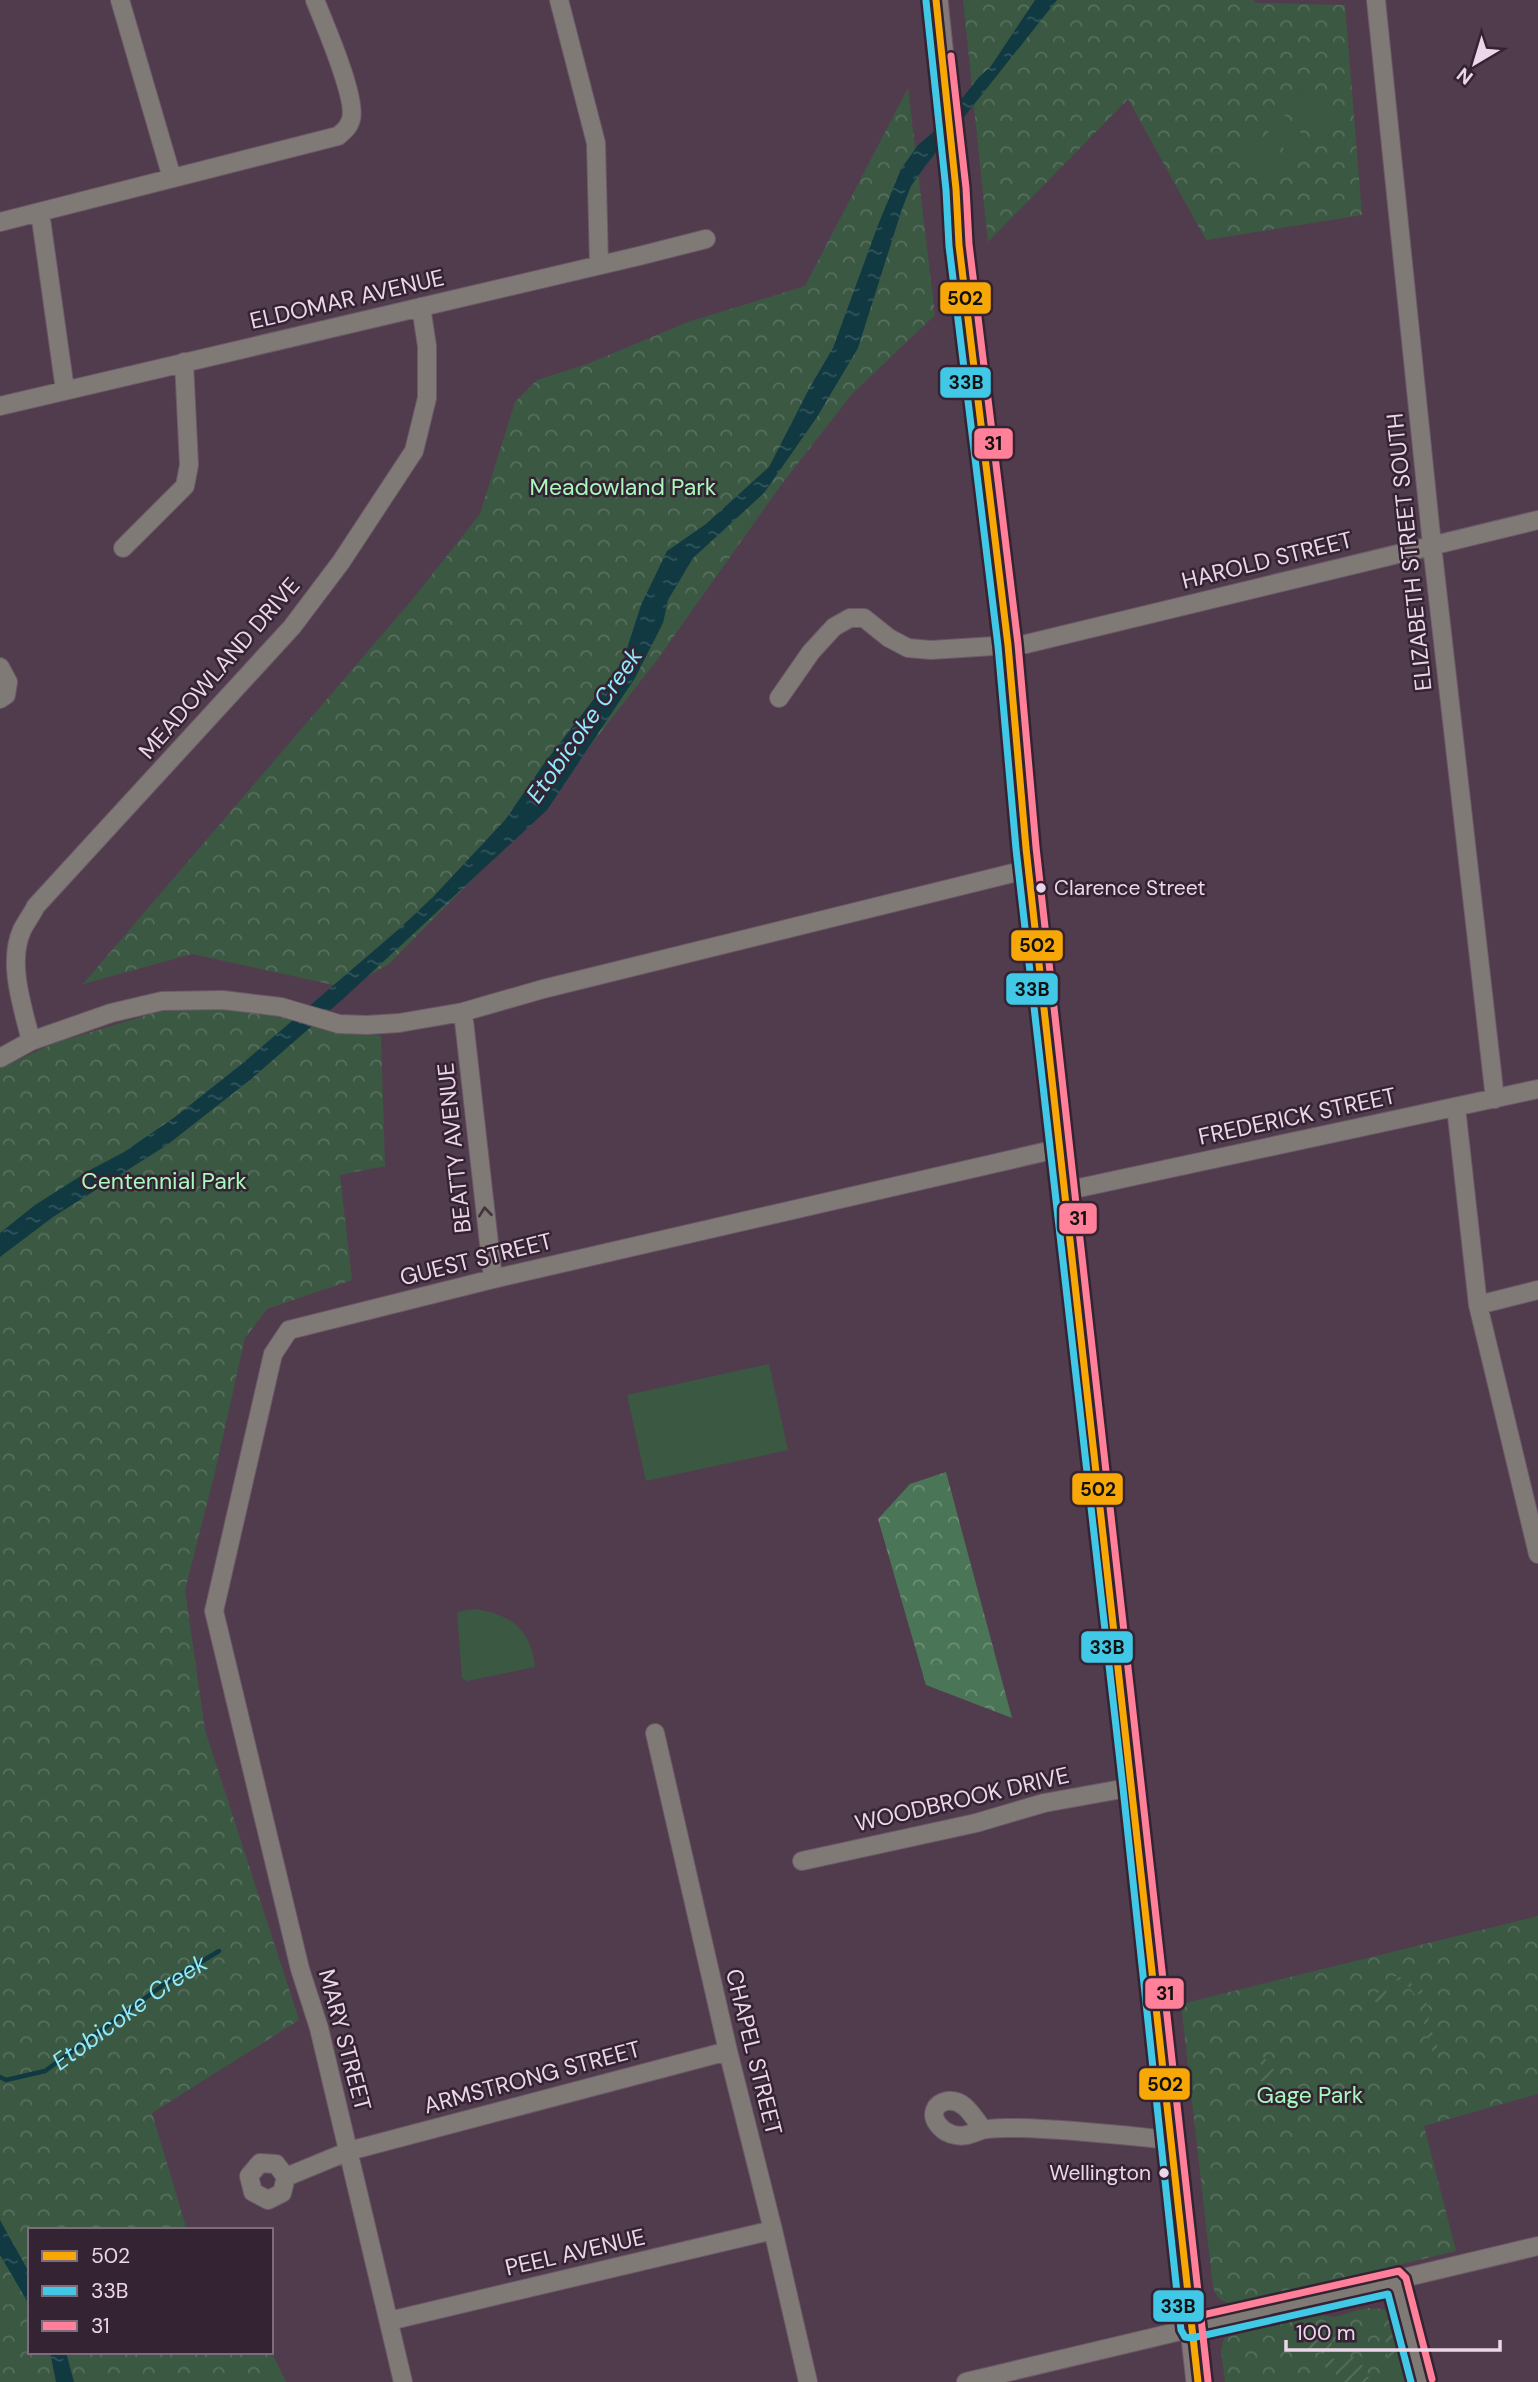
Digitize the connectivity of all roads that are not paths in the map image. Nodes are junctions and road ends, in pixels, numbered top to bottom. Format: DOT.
graph roads {
  1 [pos="120,0"];
  2 [pos="315,0"];
  3 [pos="559,0"];
  4 [pos="936,0"];
  5 [pos="1376,0"];
  6 [pos="172,178"];
  7 [pos="40,212"];
  8 [pos="0,222"];
  9 [pos="706,239"];
  10 [pos="599,264"];
  11 [pos="421,307"];
  12 [pos="184,362"];
  13 [pos="65,390"];
  14 [pos="0,406"];
  15 [pos="1538,520"];
  16 [pos="1432,545"];
  17 [pos="123,548"];
  18 [pos="1008,645"];
  19 [pos="0,667"];
  20 [pos="779,698"];
  21 [pos="0,699"];
  22 [pos="1030,869"];
  23 [pos="463,1012"];
  24 [pos="31,1041"];
  25 [pos="0,1058"];
  26 [pos="1538,1089"];
  27 [pos="1495,1099"];
  28 [pos="1456,1107"];
  29 [pos="1061,1148"];
  30 [pos="1065,1191"];
  31 [pos="493,1279"];
  32 [pos="1538,1290"];
  33 [pos="1478,1305"];
  34 [pos="1538,1554"];
  35 [pos="239,1711"];
  36 [pos="655,1733"];
  37 [pos="1133,1787"];
  38 [pos="802,1861"];
  39 [pos="728,2051"];
  40 [pos="983,2129"];
  41 [pos="1170,2140"];
  42 [pos="349,2151"];
  43 [pos="286,2177"];
  44 [pos="773,2230"];
  45 [pos="1538,2246"];
  46 [pos="1396,2281"];
  47 [pos="389,2321"];
  48 [pos="1191,2328"];
  49 [pos="404,2382"];
  50 [pos="808,2382"];
  51 [pos="966,2382"];
  52 [pos="1198,2382"];
  53 [pos="1422,2382"];
  1 -- 6 [label="street"];
  2 -- 6 [label="street"];
  3 -- 10 [label="street"];
  4 -- 18 [label="main road"];
  5 -- 16 [label="street, ELIZABETH STREET SOUTH"];
  6 -- 7 [label="street"];
  7 -- 8 [label="street"];
  7 -- 13 [label="street"];
  9 -- 10 [label="street, ELDOMAR AVENUE"];
  10 -- 11 [label="street, ELDOMAR AVENUE"];
  11 -- 12 [label="street, ELDOMAR AVENUE"];
  11 -- 24 [label="street, MEADOWLAND DRIVE"];
  12 -- 13 [label="street, ELDOMAR AVENUE"];
  12 -- 17 [label="street"];
  13 -- 14 [label="street, ELDOMAR AVENUE"];
  15 -- 16 [label="street, HAROLD STREET"];
  16 -- 18 [label="street, HAROLD STREET"];
  16 -- 27 [label="street, ELIZABETH STREET SOUTH"];
  18 -- 20 [label="street, HAROLD STREET"];
  18 -- 22 [label="main road"];
  19 -- 21 [label="street"];
  22 -- 23 [label="street"];
  22 -- 29 [label="main road"];
  23 -- 24 [label="street"];
  31 -- 23 [label="street, BEATTY AVENUE, one-way"];
  24 -- 25 [label="street"];
  26 -- 27 [label="street, FREDERICK STREET"];
  27 -- 28 [label="street, FREDERICK STREET"];
  28 -- 30 [label="street, FREDERICK STREET"];
  28 -- 33 [label="street"];
  29 -- 30 [label="main road"];
  29 -- 31 [label="street, GUEST STREET"];
  30 -- 37 [label="main road"];
  31 -- 35 [label="street, GUEST STREET"];
  32 -- 33 [label="street"];
  33 -- 34 [label="street"];
  35 -- 42 [label="street, MARY STREET"];
  36 -- 39 [label="street, CHAPEL STREET"];
  37 -- 38 [label="street, WOODBROOK DRIVE"];
  37 -- 41 [label="main road"];
  39 -- 42 [label="street, ARMSTRONG STREET"];
  39 -- 44 [label="street, CHAPEL STREET"];
  40 -- 41 [label="street"];
  41 -- 48 [label="main road"];
  42 -- 43 [label="street, ARMSTRONG STREET"];
  42 -- 47 [label="street, MARY STREET"];
  44 -- 47 [label="street, PEEL AVENUE"];
  44 -- 50 [label="street, CHAPEL STREET"];
  45 -- 46 [label="street"];
  46 -- 48 [label="street"];
  46 -- 53 [label="street"];
  47 -- 49 [label="street, MARY STREET"];
  48 -- 51 [label="street"];
  48 -- 52 [label="main road"];
}
